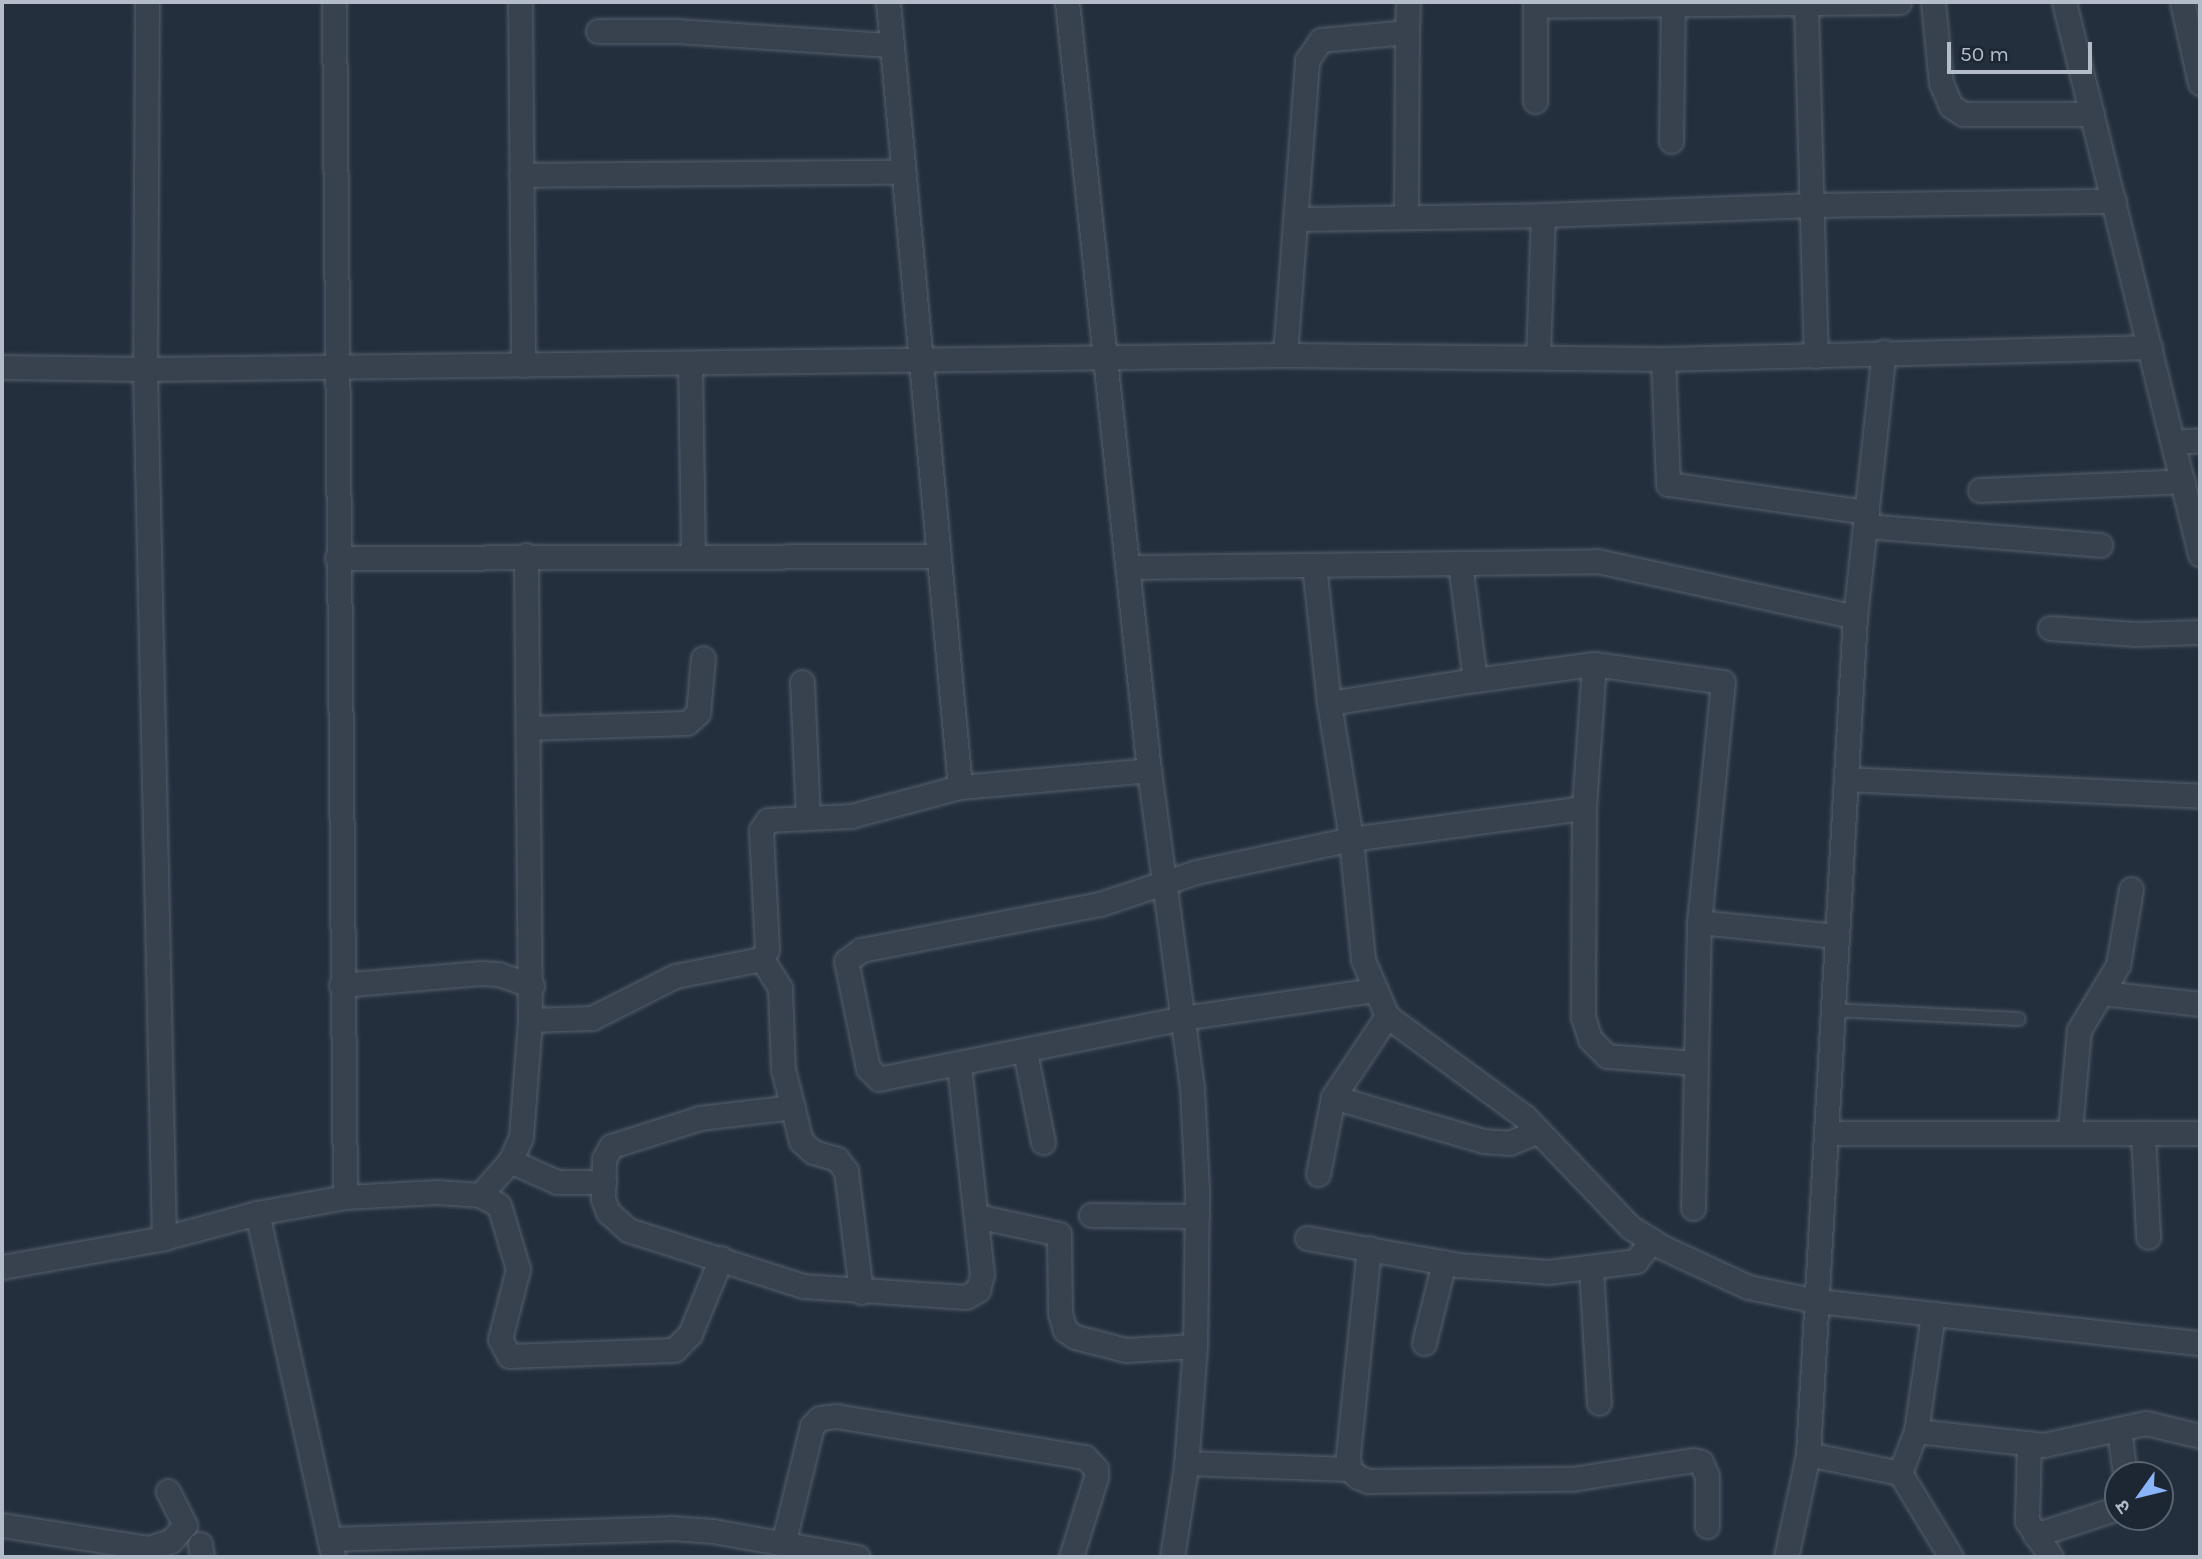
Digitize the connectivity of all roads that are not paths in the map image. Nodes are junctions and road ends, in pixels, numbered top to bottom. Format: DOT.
graph roads {
  1 [pos="147,2"];
  2 [pos="334,2"];
  3 [pos="520,2"];
  4 [pos="888,2"];
  5 [pos="1067,2"];
  6 [pos="1408,2"];
  7 [pos="1899,2"];
  8 [pos="1933,2"];
  9 [pos="2064,2"];
  10 [pos="2182,2"];
  11 [pos="1535,4"];
  12 [pos="1673,5"];
  13 [pos="1806,5"];
  14 [pos="598,31"];
  15 [pos="1407,32"];
  16 [pos="890,45"];
  17 [pos="2200,83"];
  18 [pos="1535,101"];
  19 [pos="2092,114"];
  20 [pos="1671,141"];
  21 [pos="902,173"];
  22 [pos="521,175"];
  23 [pos="2114,201"];
  24 [pos="1813,205"];
  25 [pos="1543,215"];
  26 [pos="1406,217"];
  27 [pos="1297,219"];
  28 [pos="2150,347"];
  29 [pos="1884,352"];
  30 [pos="1285,355"];
  31 [pos="1816,356"];
  32 [pos="1538,357"];
  33 [pos="1106,358"];
  34 [pos="1663,359"];
  35 [pos="920,360"];
  36 [pos="690,363"];
  37 [pos="523,365"];
  38 [pos="2,367"];
  39 [pos="335,368"];
  40 [pos="145,369"];
  41 [pos="2200,440"];
  42 [pos="2174,442"];
  43 [pos="2183,481"];
  44 [pos="1980,490"];
  45 [pos="1866,519"];
  46 [pos="2101,545"];
  47 [pos="2200,554"];
  48 [pos="526,555"];
  49 [pos="693,555"];
  50 [pos="938,556"];
  51 [pos="337,558"];
  52 [pos="1460,563"];
  53 [pos="1314,565"];
  54 [pos="1128,567"];
  55 [pos="1855,617"];
  56 [pos="2050,628"];
  57 [pos="2200,632"];
  58 [pos="703,658"];
  59 [pos="1594,664"];
  60 [pos="1475,680"];
  61 [pos="802,682"];
  62 [pos="1329,703"];
  63 [pos="528,728"];
  64 [pos="1149,770"];
  65 [pos="1846,779"];
  66 [pos="960,787"];
  67 [pos="2200,796"];
  68 [pos="1584,808"];
  69 [pos="808,817"];
  70 [pos="1350,839"];
  71 [pos="1164,883"];
  72 [pos="2131,889"];
  73 [pos="1699,922"];
  74 [pos="1837,936"];
  75 [pos="762,959"];
  76 [pos="341,985"];
  77 [pos="531,986"];
  78 [pos="1374,990"];
  79 [pos="2102,993"];
  80 [pos="2200,1004"];
  81 [pos="1833,1010"];
  82 [pos="1387,1016"];
  83 [pos="1183,1018"];
  84 [pos="2019,1019"];
  85 [pos="530,1020"];
  86 [pos="1025,1052"];
  87 [pos="1695,1063"];
  88 [pos="959,1065"];
  89 [pos="1333,1097"];
  90 [pos="793,1107"];
  91 [pos="2070,1130"];
  92 [pos="1539,1131"];
  93 [pos="2144,1132"];
  94 [pos="1826,1133"];
  95 [pos="2200,1133"];
  96 [pos="1043,1142"];
  97 [pos="510,1161"];
  98 [pos="1318,1174"];
  99 [pos="604,1182"];
  100 [pos="480,1195"];
  101 [pos="345,1197"];
  102 [pos="1693,1209"];
  103 [pos="257,1213"];
  104 [pos="976,1216"];
  105 [pos="1091,1216"];
  106 [pos="1197,1216"];
  107 [pos="2148,1237"];
  108 [pos="164,1238"];
  109 [pos="1307,1238"];
  110 [pos="1652,1240"];
  111 [pos="1369,1248"];
  112 [pos="721,1258"];
  113 [pos="1444,1262"];
  114 [pos="2,1268"];
  115 [pos="1591,1269"];
  116 [pos="860,1292"];
  117 [pos="1816,1301"];
  118 [pos="1933,1314"];
  119 [pos="1424,1343"];
  120 [pos="2200,1343"];
  121 [pos="1195,1346"];
  122 [pos="1599,1403"];
  123 [pos="2119,1429"];
  124 [pos="1916,1431"];
  125 [pos="2200,1436"];
  126 [pos="2029,1443"];
  127 [pos="1808,1454"];
  128 [pos="2123,1461"];
  129 [pos="1186,1463"];
  130 [pos="1349,1469"];
  131 [pos="1900,1473"];
  132 [pos="168,1491"];
  133 [pos="2104,1513"];
  134 [pos="2,1525"];
  135 [pos="1707,1525"];
  136 [pos="2035,1535"];
  137 [pos="783,1544"];
  138 [pos="331,1548"];
  139 [pos="858,1557"];
  140 [pos="1071,1557"];
  141 [pos="1172,1557"];
  142 [pos="1786,1557"];
  143 [pos="1951,1557"];
  144 [pos="2051,1557"];
  1 -- 40 [label="street"];
  2 -- 39 [label="street"];
  3 -- 22 [label="street"];
  4 -- 16 [label="street"];
  5 -- 33 [label="street"];
  6 -- 15 [label="street"];
  7 -- 13 [label="street"];
  8 -- 19 [label="street"];
  9 -- 19 [label="street"];
  10 -- 17 [label="street"];
  11 -- 12 [label="street"];
  11 -- 18 [label="street"];
  12 -- 13 [label="street"];
  12 -- 20 [label="street"];
  13 -- 24 [label="street"];
  14 -- 16 [label="street"];
  15 -- 26 [label="street"];
  15 -- 27 [label="street"];
  16 -- 21 [label="street"];
  19 -- 23 [label="street"];
  21 -- 22 [label="street"];
  21 -- 35 [label="street"];
  22 -- 37 [label="street"];
  23 -- 24 [label="street"];
  23 -- 28 [label="street"];
  24 -- 25 [label="street"];
  24 -- 31 [label="street"];
  25 -- 26 [label="street"];
  25 -- 32 [label="street"];
  26 -- 27 [label="street"];
  27 -- 30 [label="street"];
  28 -- 29 [label="street"];
  28 -- 42 [label="street"];
  29 -- 31 [label="street"];
  29 -- 45 [label="street"];
  30 -- 32 [label="street"];
  30 -- 33 [label="street"];
  31 -- 34 [label="street"];
  32 -- 34 [label="street"];
  33 -- 35 [label="street"];
  33 -- 54 [label="street"];
  34 -- 45 [label="street"];
  35 -- 36 [label="street"];
  35 -- 50 [label="street"];
  36 -- 37 [label="street"];
  36 -- 49 [label="street"];
  37 -- 39 [label="street"];
  38 -- 40 [label="street"];
  39 -- 40 [label="street"];
  39 -- 51 [label="street"];
  40 -- 108 [label="street"];
  41 -- 42 [label="street"];
  42 -- 43 [label="street"];
  43 -- 44 [label="street"];
  43 -- 47 [label="street"];
  45 -- 46 [label="street"];
  45 -- 55 [label="street"];
  48 -- 49 [label="street"];
  48 -- 51 [label="street"];
  48 -- 63 [label="street"];
  49 -- 50 [label="street"];
  50 -- 66 [label="street"];
  51 -- 76 [label="street"];
  52 -- 53 [label="street"];
  52 -- 55 [label="street"];
  52 -- 60 [label="street"];
  53 -- 54 [label="street"];
  53 -- 62 [label="street"];
  54 -- 64 [label="street"];
  55 -- 65 [label="street"];
  56 -- 57 [label="street"];
  58 -- 63 [label="street"];
  59 -- 60 [label="street"];
  59 -- 68 [label="street"];
  59 -- 73 [label="street"];
  60 -- 62 [label="street"];
  61 -- 69 [label="street"];
  62 -- 70 [label="street"];
  63 -- 77 [label="street"];
  64 -- 66 [label="street"];
  64 -- 71 [label="street"];
  65 -- 67 [label="street"];
  65 -- 74 [label="street"];
  66 -- 69 [label="street"];
  68 -- 70 [label="street"];
  68 -- 87 [label="street"];
  69 -- 75 [label="street"];
  70 -- 71 [label="street"];
  70 -- 78 [label="street"];
  71 -- 83 [label="street"];
  71 -- 88 [label="street"];
  72 -- 79 [label="street"];
  73 -- 74 [label="street"];
  73 -- 87 [label="street"];
  74 -- 81 [label="street"];
  75 -- 85 [label="street"];
  75 -- 90 [label="street"];
  76 -- 77 [label="street"];
  76 -- 101 [label="street"];
  77 -- 85 [label="street"];
  78 -- 82 [label="street"];
  78 -- 83 [label="street"];
  79 -- 80 [label="street"];
  79 -- 91 [label="street"];
  81 -- 84 [label="lane"];
  81 -- 94 [label="street"];
  82 -- 89 [label="street"];
  82 -- 92 [label="street"];
  83 -- 86 [label="street"];
  83 -- 106 [label="street"];
  85 -- 97 [label="street"];
  86 -- 88 [label="street"];
  86 -- 96 [label="street"];
  87 -- 102 [label="street"];
  88 -- 104 [label="street"];
  89 -- 92 [label="street"];
  89 -- 98 [label="street"];
  90 -- 99 [label="street"];
  90 -- 116 [label="street"];
  91 -- 93 [label="street"];
  91 -- 94 [label="street"];
  92 -- 110 [label="street"];
  93 -- 95 [label="street"];
  93 -- 107 [label="street"];
  94 -- 117 [label="street"];
  97 -- 99 [label="street"];
  97 -- 100 [label="street"];
  99 -- 112 [label="street"];
  100 -- 101 [label="street"];
  100 -- 112 [label="street"];
  101 -- 103 [label="street"];
  103 -- 108 [label="street"];
  103 -- 138 [label="street"];
  104 -- 116 [label="street"];
  104 -- 121 [label="street"];
  105 -- 106 [label="street"];
  106 -- 121 [label="street"];
  108 -- 114 [label="street"];
  109 -- 111 [label="street"];
  110 -- 115 [label="street"];
  110 -- 117 [label="street"];
  111 -- 113 [label="street"];
  111 -- 130 [label="street"];
  112 -- 116 [label="street"];
  113 -- 115 [label="street"];
  113 -- 119 [label="street"];
  115 -- 122 [label="street"];
  117 -- 118 [label="street"];
  117 -- 127 [label="street"];
  118 -- 120 [label="street"];
  118 -- 124 [label="street"];
  121 -- 129 [label="street"];
  123 -- 125 [label="street"];
  123 -- 126 [label="street"];
  123 -- 128 [label="street"];
  124 -- 126 [label="street"];
  124 -- 131 [label="street"];
  126 -- 136 [label="street"];
  127 -- 131 [label="street"];
  127 -- 142 [label="street"];
  129 -- 130 [label="street"];
  129 -- 141 [label="street"];
  130 -- 135 [label="street"];
  131 -- 143 [label="street"];
  132 -- 134 [label="street"];
  133 -- 136 [label="street"];
  136 -- 144 [label="street"];
  137 -- 138 [label="street"];
  137 -- 139 [label="street"];
  137 -- 140 [label="street"];
}
